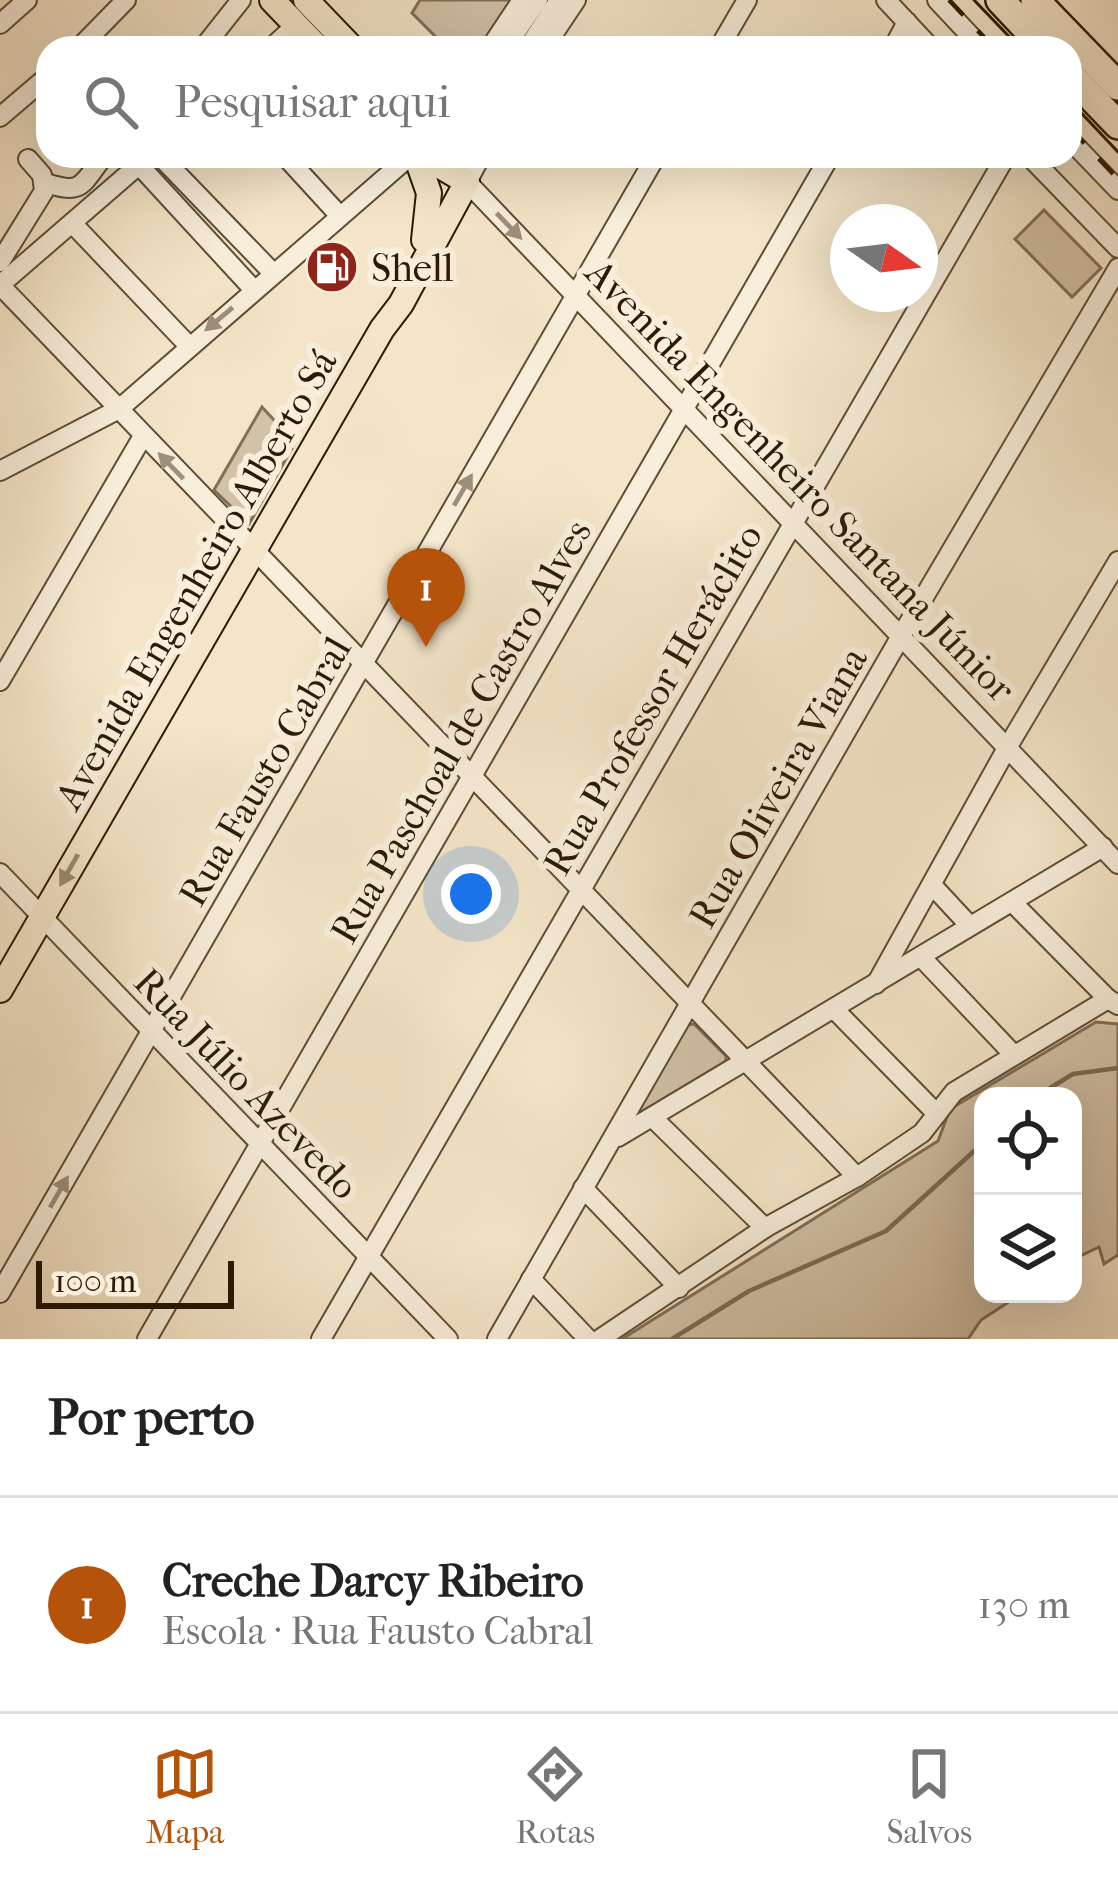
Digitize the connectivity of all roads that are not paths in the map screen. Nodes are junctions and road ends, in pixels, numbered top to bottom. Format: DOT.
graph roads {
  1 [pos="26,0"];
  2 [pos="126,0"];
  3 [pos="241,0"];
  4 [pos="272,0"];
  5 [pos="307,0"];
  6 [pos="522,0"];
  7 [pos="538,0"];
  8 [pos="560,0"];
  9 [pos="576,0"];
  10 [pos="747,0"];
  11 [pos="886,0"];
  12 [pos="937,0"];
  13 [pos="1000,0"];
  14 [pos="1035,0"];
  15 [pos="908,22"];
  16 [pos="0,24"];
  17 [pos="296,26"];
  18 [pos="91,36"];
  19 [pos="212,36"];
  20 [pos="285,36"];
  21 [pos="306,36"];
  22 [pos="341,36"];
  23 [pos="498,36"];
  24 [pos="513,36"];
  25 [pos="536,36"];
  26 [pos="552,36"];
  27 [pos="726,36"];
  28 [pos="899,36"];
  29 [pos="920,36"];
  30 [pos="971,36"];
  31 [pos="1034,36"];
  32 [pos="1071,36"];
  33 [pos="1082,46"];
  34 [pos="1116,80"];
  35 [pos="36,86"];
  36 [pos="1082,88"];
  37 [pos="0,117"];
  38 [pos="1118,125"];
  39 [pos="1082,152"];
  40 [pos="28,159"];
  41 [pos="93,168"];
  42 [pos="135,168"];
  43 [pos="151,168"];
  44 [pos="172,168"];
  45 [pos="296,168"];
  46 [pos="400,168"];
  47 [pos="420,168"];
  48 [pos="649,168"];
  49 [pos="823,168"];
  50 [pos="999,168"];
  51 [pos="1041,168"];
  52 [pos="456,170"];
  53 [pos="46,183"];
  54 [pos="1118,190"];
  55 [pos="339,215"];
  56 [pos="72,223"];
  57 [pos="424,240"];
  58 [pos="1118,248"];
  59 [pos="0,262"];
  60 [pos="1118,268"];
  61 [pos="273,273"];
  62 [pos="0,285"];
  63 [pos="254,290"];
  64 [pos="575,295"];
  65 [pos="382,329"];
  66 [pos="189,346"];
  67 [pos="119,409"];
  68 [pos="684,410"];
  69 [pos="142,436"];
  70 [pos="0,471"];
  71 [pos="793,523"];
  72 [pos="253,550"];
  73 [pos="1118,561"];
  74 [pos="901,636"];
  75 [pos="363,664"];
  76 [pos="0,681"];
  77 [pos="1007,748"];
  78 [pos="472,777"];
  79 [pos="1103,847"];
  80 [pos="1118,864"];
  81 [pos="0,873"];
  82 [pos="932,885"];
  83 [pos="581,889"];
  84 [pos="1012,902"];
  85 [pos="41,917"];
  86 [pos="970,926"];
  87 [pos="922,958"];
  88 [pos="875,985"];
  89 [pos="0,989"];
  90 [pos="1113,1002"];
  91 [pos="692,1004"];
  92 [pos="834,1009"];
  93 [pos="153,1033"];
  94 [pos="1014,1054"];
  95 [pos="742,1060"];
  96 [pos="937,1114"];
  97 [pos="652,1118"];
  98 [pos="612,1140"];
  99 [pos="260,1144"];
  100 [pos="857,1177"];
  101 [pos="584,1188"];
  102 [pos="765,1228"];
  103 [pos="368,1256"];
  104 [pos="531,1279"];
  105 [pos="679,1288"];
  106 [pos="0,1293"];
  107 [pos="148,1339"];
  108 [pos="321,1339"];
  109 [pos="448,1339"];
  110 [pos="496,1339"];
  111 [pos="588,1339"];
  112 [pos="600,1339"];
  1 -- 16 [label="street"];
  2 -- 18 [label="street"];
  3 -- 19 [label="street"];
  4 -- 17 [label="main road"];
  5 -- 22 [label="main road"];
  6 -- 23 [label="street"];
  7 -- 24 [label="street"];
  8 -- 25 [label="street"];
  9 -- 26 [label="street"];
  10 -- 27 [label="street"];
  11 -- 15 [label="street"];
  12 -- 30 [label="street"];
  13 -- 31 [label="highway"];
  14 -- 32 [label="highway"];
  15 -- 28 [label="street"];
  15 -- 29 [label="street"];
  17 -- 20 [label="street"];
  17 -- 21 [label="main road"];
  33 -- 34 [label="highway"];
  35 -- 37 [label="street"];
  36 -- 38 [label="highway"];
  39 -- 54 [label="street"];
  40 -- 53 [label="street"];
  41 -- 53 [label="street"];
  42 -- 56 [label="street"];
  43 -- 63 [label="street"];
  44 -- 61 [label="street"];
  45 -- 55 [label="street"];
  46 -- 55 [label="street"];
  47 -- 57 [label="main road"];
  48 -- 64 [label="street, Rua Fausto Cabral"];
  49 -- 68 [label="street, Rua Paschoal de Castro Alves"];
  50 -- 71 [label="street, Rua Professor Heráclito"];
  51 -- 58 [label="street"];
  52 -- 57 [label="main road, Avenida Engenheiro Alberto Sá"];
  52 -- 64 [label="street, Avenida Engenheiro Santana Júnior, one-way"];
  52 -- 65 [label="main road, Avenida Engenheiro Alberto Sá"];
  53 -- 59 [label="street"];
  55 -- 61 [label="street"];
  56 -- 62 [label="street"];
  56 -- 66 [label="street"];
  57 -- 65 [label="main road, Avenida Engenheiro Alberto Sá"];
  60 -- 74 [label="street, Rua Oliveira Viana"];
  61 -- 63 [label="street"];
  62 -- 67 [label="street"];
  63 -- 66 [label="street, one-way"];
  64 -- 68 [label="street, Avenida Engenheiro Santana Júnior"];
  75 -- 64 [label="street, Rua Fausto Cabral, one-way"];
  65 -- 72 [label="main road, Avenida Engenheiro Alberto Sá"];
  66 -- 67 [label="street"];
  67 -- 69 [label="street"];
  67 -- 70 [label="street"];
  68 -- 71 [label="street, Avenida Engenheiro Santana Júnior"];
  68 -- 78 [label="street, Rua Paschoal de Castro Alves"];
  72 -- 69 [label="street, one-way"];
  69 -- 76 [label="street"];
  71 -- 74 [label="street, Avenida Engenheiro Santana Júnior"];
  71 -- 83 [label="street, Rua Professor Heráclito"];
  72 -- 75 [label="street"];
  72 -- 85 [label="main road, Avenida Engenheiro Alberto Sá, one-way"];
  73 -- 77 [label="street"];
  74 -- 77 [label="street, Avenida Engenheiro Santana Júnior"];
  74 -- 91 [label="street, Rua Oliveira Viana"];
  75 -- 78 [label="street"];
  75 -- 93 [label="street, Rua Fausto Cabral"];
  77 -- 79 [label="street, Avenida Engenheiro Santana Júnior"];
  77 -- 82 [label="street"];
  78 -- 83 [label="street"];
  78 -- 99 [label="street, Rua Paschoal de Castro Alves"];
  79 -- 80 [label="street, Avenida Engenheiro Santana Júnior"];
  79 -- 84 [label="street"];
  81 -- 85 [label="street, Rua Júlio Azevedo"];
  82 -- 86 [label="street"];
  82 -- 88 [label="street"];
  83 -- 91 [label="street"];
  83 -- 103 [label="street, Rua Professor Heráclito"];
  84 -- 86 [label="street"];
  84 -- 90 [label="street"];
  85 -- 89 [label="main road, Avenida Engenheiro Alberto Sá"];
  85 -- 93 [label="street, Rua Júlio Azevedo"];
  86 -- 87 [label="street"];
  87 -- 88 [label="street"];
  87 -- 94 [label="street"];
  88 -- 92 [label="street"];
  90 -- 94 [label="street"];
  91 -- 95 [label="street"];
  91 -- 98 [label="street, Rua Oliveira Viana"];
  92 -- 95 [label="street"];
  92 -- 96 [label="street"];
  93 -- 99 [label="street, Rua Júlio Azevedo"];
  106 -- 93 [label="street, Rua Fausto Cabral, one-way"];
  94 -- 96 [label="street"];
  95 -- 97 [label="street"];
  95 -- 100 [label="street"];
  96 -- 100 [label="street"];
  97 -- 98 [label="street"];
  97 -- 102 [label="street"];
  98 -- 101 [label="street, Rua Oliveira Viana"];
  99 -- 103 [label="street, Rua Júlio Azevedo"];
  99 -- 107 [label="street, Rua Paschoal de Castro Alves"];
  100 -- 102 [label="street"];
  101 -- 104 [label="street, Rua Oliveira Viana"];
  101 -- 105 [label="street"];
  102 -- 105 [label="street"];
  103 -- 108 [label="street, Rua Professor Heráclito"];
  103 -- 109 [label="street, Rua Júlio Azevedo"];
  104 -- 110 [label="street, Rua Oliveira Viana"];
  104 -- 111 [label="street"];
  105 -- 112 [label="street"];
}
